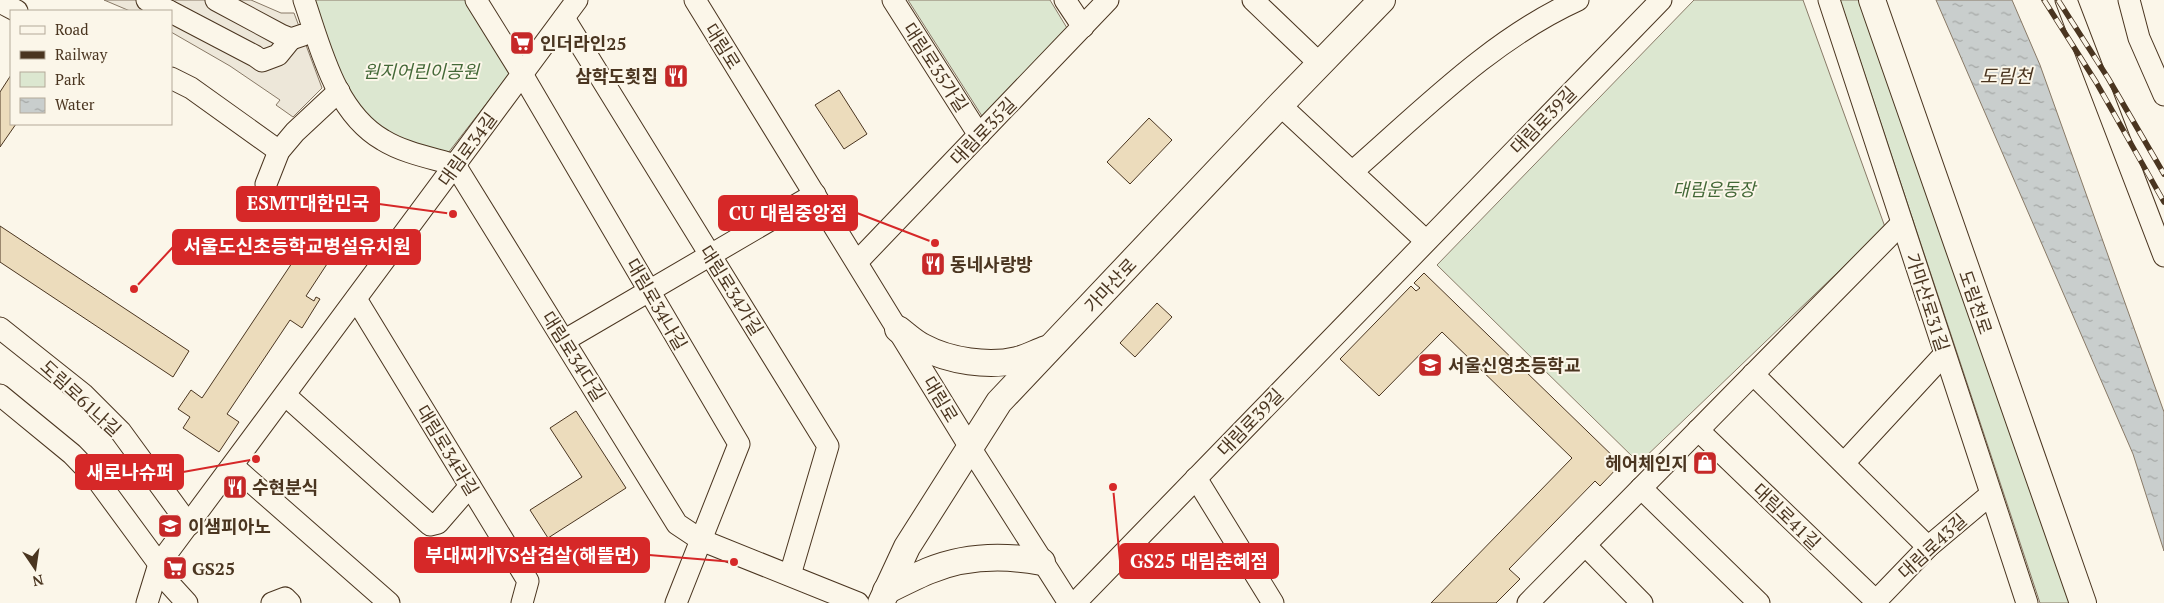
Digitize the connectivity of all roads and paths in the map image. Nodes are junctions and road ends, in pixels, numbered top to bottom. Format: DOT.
graph roads {
  1 [pos="147,0"];
  2 [pos="216,0"];
  3 [pos="304,0"];
  4 [pos="476,0"];
  5 [pos="577,0"];
  6 [pos="695,0"];
  7 [pos="893,0"];
  8 [pos="1065,0"];
  9 [pos="1108,0"];
  10 [pos="1253,0"];
  11 [pos="1382,0"];
  12 [pos="1578,0"];
  13 [pos="1661,0"];
  14 [pos="1829,0"];
  15 [pos="1872,0"];
  16 [pos="2066,0"];
  17 [pos="2129,0"];
  18 [pos="0,2"];
  19 [pos="15,10"];
  20 [pos="166,10"];
  21 [pos="172,13"];
  22 [pos="564,18"];
  23 [pos="1082,27"];
  24 [pos="316,32"];
  25 [pos="291,39"];
  26 [pos="1320,64"];
  27 [pos="522,74"];
  28 [pos="172,78"];
  29 [pos="339,91"];
  30 [pos="2164,96"];
  31 [pos="1280,105"];
  32 [pos="979,135"];
  33 [pos="279,151"];
  34 [pos="455,165"];
  35 [pos="1352,172"];
  36 [pos="266,184"];
  37 [pos="815,194"];
  38 [pos="1902,223"];
  39 [pos="1426,241"];
  40 [pos="710,255"];
  41 [pos="2164,256"];
  42 [pos="857,262"];
  43 [pos="649,291"];
  44 [pos="356,299"];
  45 [pos="0,328"];
  46 [pos="898,329"];
  47 [pos="565,340"];
  48 [pos="1052,347"];
  49 [pos="1940,359"];
  50 [pos="1753,374"];
  51 [pos="0,395"];
  52 [pos="285,395"];
  53 [pos="1698,430"];
  54 [pos="971,448"];
  55 [pos="1844,464"];
  56 [pos="233,466"];
  57 [pos="1196,478"];
  58 [pos="470,486"];
  59 [pos="1641,488"];
  60 [pos="1991,494"];
  61 [pos="189,525"];
  62 [pos="701,540"];
  63 [pos="1585,545"];
  64 [pos="1928,547"];
  65 [pos="1042,562"];
  66 [pos="159,564"];
  67 [pos="790,576"];
  68 [pos="884,597"];
  69 [pos="1538,600"];
  70 [pos="1876,602"];
  71 [pos="147,603"];
  72 [pos="187,603"];
  73 [pos="272,603"];
  74 [pos="290,603"];
  75 [pos="389,603"];
  76 [pos="522,603"];
  77 [pos="676,603"];
  78 [pos="858,603"];
  79 [pos="1069,603"];
  80 [pos="1075,603"];
  81 [pos="1273,603"];
  82 [pos="1642,603"];
  83 [pos="1759,603"];
  84 [pos="2027,603"];
  85 [pos="2083,603"];
  1 -- 20 [label="street"];
  2 -- 25 [label="street"];
  3 -- 24 [label="street"];
  4 -- 27 [label="street, 대림로34나길"];
  5 -- 22 [label="street, 대림로34길"];
  6 -- 37 [label="street, 대림로"];
  7 -- 32 [label="street, 대림로35가길"];
  8 -- 23 [label="street"];
  9 -- 23 [label="street, 대림로35길"];
  10 -- 26 [label="street"];
  11 -- 26 [label="main road, 가마산로"];
  12 -- 35 [label="street"];
  13 -- 39 [label="street, 대림로39길"];
  14 -- 38 [label="street, 가마산로31길"];
  15 -- 85 [label="main road, 도림천로"];
  16 -- 41 [label="street"];
  17 -- 30 [label="street"];
  18 -- 19 [label="street"];
  21 -- 25 [label="street"];
  22 -- 27 [label="street, 대림로34길"];
  22 -- 40 [label="street, 대림로34가길"];
  23 -- 32 [label="street, 대림로35길"];
  24 -- 25 [label="street"];
  24 -- 29 [label="street"];
  26 -- 31 [label="main road, 가마산로"];
  27 -- 34 [label="street, 대림로34길"];
  27 -- 43 [label="street, 대림로34나길"];
  28 -- 33 [label="street"];
  29 -- 33 [label="street"];
  29 -- 34 [label="street"];
  31 -- 35 [label="street"];
  31 -- 48 [label="main road, 가마산로"];
  32 -- 42 [label="street, 대림로35길"];
  33 -- 36 [label="street"];
  34 -- 44 [label="street, 대림로34길"];
  34 -- 47 [label="street, 대림로34다길"];
  35 -- 39 [label="street"];
  37 -- 40 [label="street"];
  37 -- 42 [label="street, 대림로"];
  38 -- 50 [label="street"];
  38 -- 60 [label="street, 가마산로31길"];
  39 -- 57 [label="street, 대림로39길"];
  40 -- 43 [label="street"];
  40 -- 67 [label="street, 대림로34가길"];
  42 -- 46 [label="street, 대림로"];
  43 -- 47 [label="street"];
  43 -- 62 [label="street, 대림로34나길"];
  44 -- 52 [label="street, 대림로34길"];
  44 -- 58 [label="street, 대림로34라길"];
  45 -- 61 [label="street, 도림로61나길"];
  46 -- 48 [label="main road"];
  46 -- 54 [label="street, 대림로"];
  47 -- 62 [label="street, 대림로34다길"];
  48 -- 54 [label="main road, 가마산로"];
  49 -- 55 [label="street, 가마산로31길"];
  50 -- 53 [label="street"];
  50 -- 55 [label="street"];
  51 -- 66 [label="street"];
  52 -- 56 [label="street, 대림로34길"];
  52 -- 58 [label="street"];
  53 -- 59 [label="street"];
  53 -- 70 [label="street, 대림로41길"];
  54 -- 65 [label="street, 대림로"];
  54 -- 68 [label="main road, 가마산로"];
  55 -- 64 [label="street"];
  56 -- 61 [label="street, 대림로34길"];
  56 -- 75 [label="street"];
  57 -- 80 [label="street, 대림로39길"];
  57 -- 81 [label="street"];
  58 -- 76 [label="street, 대림로34라길"];
  59 -- 63 [label="street"];
  59 -- 83 [label="street"];
  60 -- 64 [label="street, 대림로43길"];
  60 -- 84 [label="street, 가마산로31길"];
  61 -- 66 [label="street, 대림로34길"];
  62 -- 67 [label="street"];
  62 -- 77 [label="street"];
  63 -- 69 [label="street"];
  63 -- 82 [label="street"];
  64 -- 70 [label="street, 대림로43길"];
  65 -- 68 [label="main road"];
  65 -- 79 [label="street, 대림로"];
  66 -- 71 [label="street, 대림로34길"];
  66 -- 72 [label="street"];
  67 -- 78 [label="street"];
  73 -- 74 [label="street"];
}
